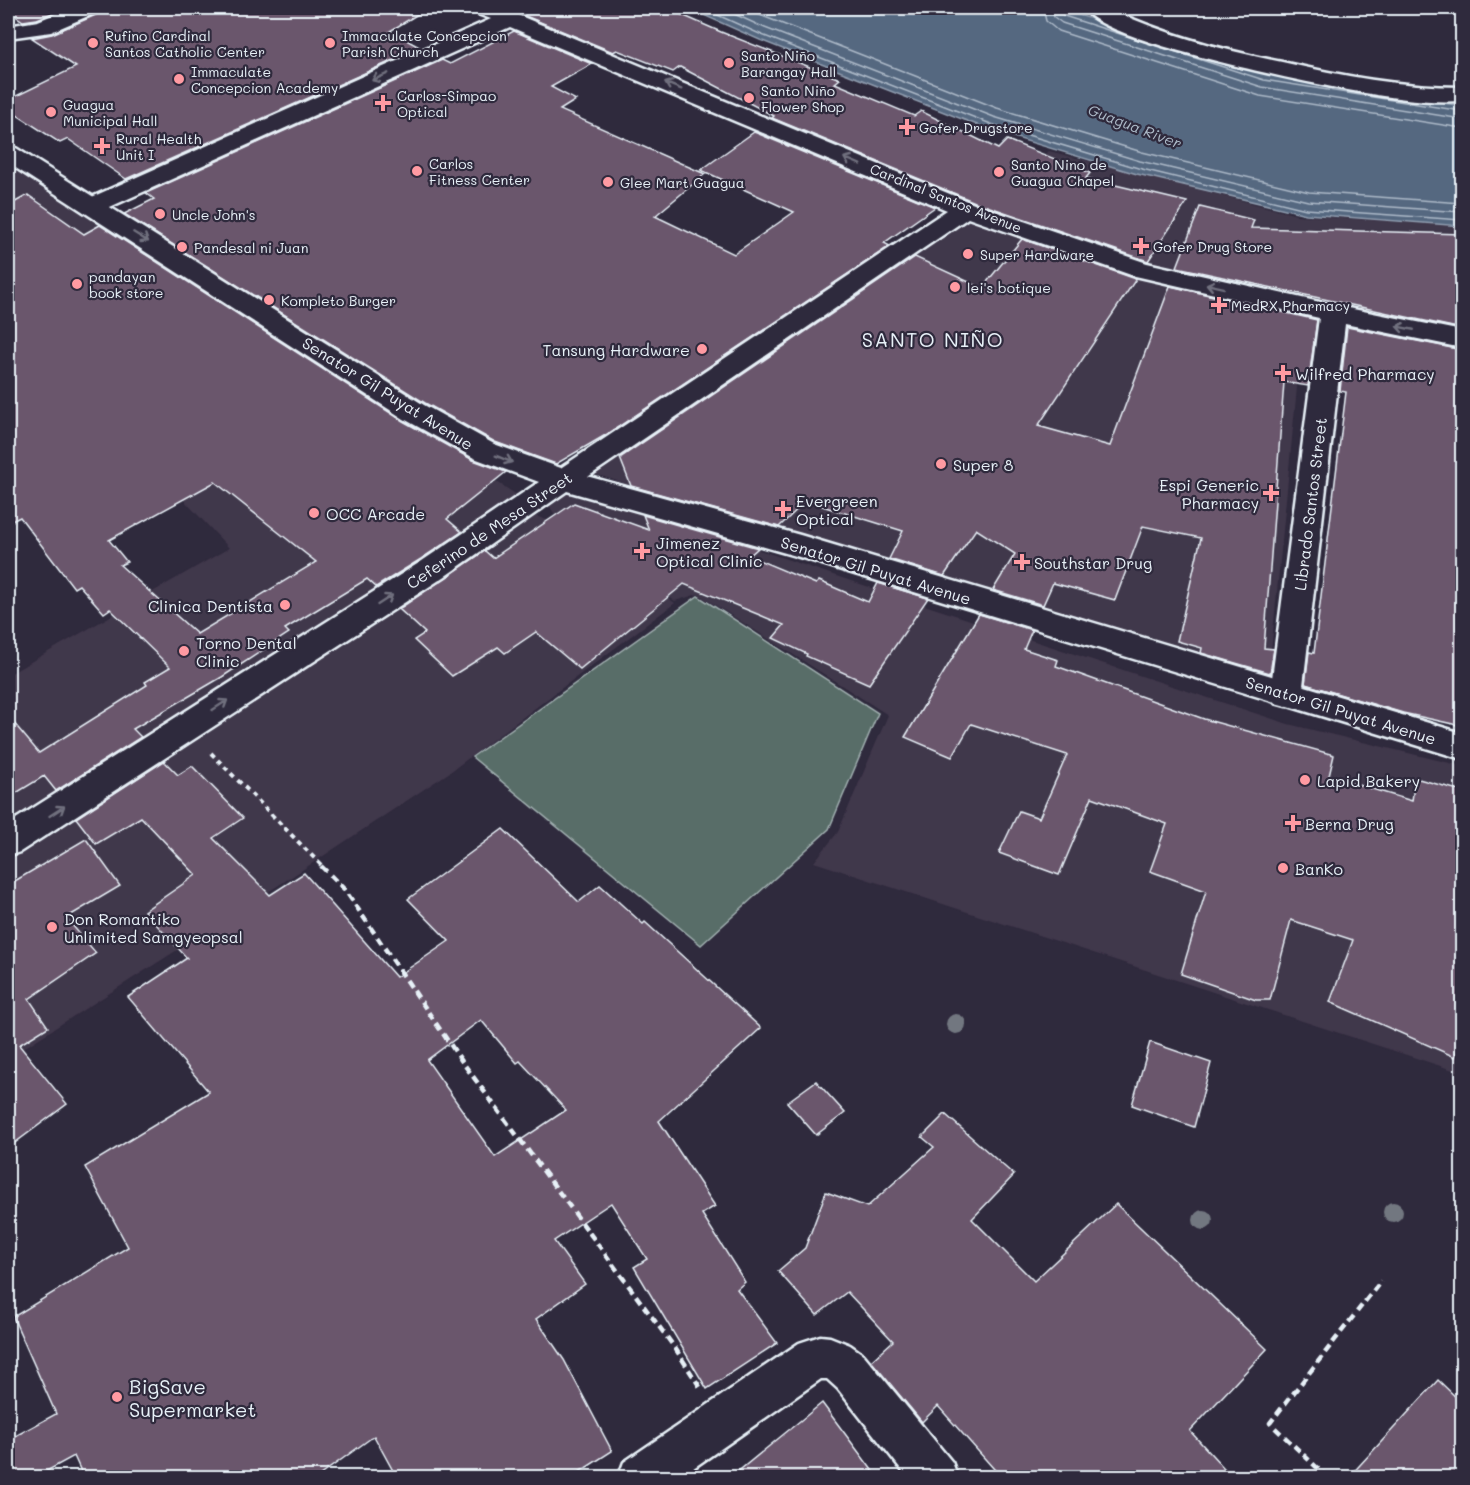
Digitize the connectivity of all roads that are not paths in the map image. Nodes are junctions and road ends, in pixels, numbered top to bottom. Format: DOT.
graph roads {
  1 [pos="87,8"];
  2 [pos="483,8"];
  3 [pos="1096,9"];
  4 [pos="510,18"];
  5 [pos="8,32"];
  6 [pos="1462,94"];
  7 [pos="8,153"];
  8 [pos="92,206"];
  9 [pos="965,209"];
  10 [pos="1333,313"];
  11 [pos="1462,339"];
  12 [pos="563,480"];
  13 [pos="1286,694"];
  14 [pos="1462,746"];
  15 [pos="8,842"];
  16 [pos="640,1478"];
  17 [pos="936,1478"];
  1 -- 5 [label="street"];
  2 -- 4 [label="street, Cardinal Santos Avenue"];
  3 -- 6 [label="street"];
  4 -- 8 [label="street, one-way"];
  9 -- 4 [label="street, Cardinal Santos Avenue, one-way"];
  7 -- 8 [label="street, Senator Gil Puyat Avenue"];
  8 -- 12 [label="street, Senator Gil Puyat Avenue, one-way"];
  10 -- 9 [label="street, Cardinal Santos Avenue, one-way"];
  9 -- 12 [label="street, Ceferino de Mesa Street"];
  11 -- 10 [label="street, Cardinal Santos Avenue, one-way"];
  10 -- 13 [label="street, Librado Santos Street"];
  12 -- 13 [label="street, Senator Gil Puyat Avenue"];
  15 -- 12 [label="street, Ceferino de Mesa Street, one-way"];
  13 -- 14 [label="street, Senator Gil Puyat Avenue"];
  16 -- 17 [label="street"];
}
